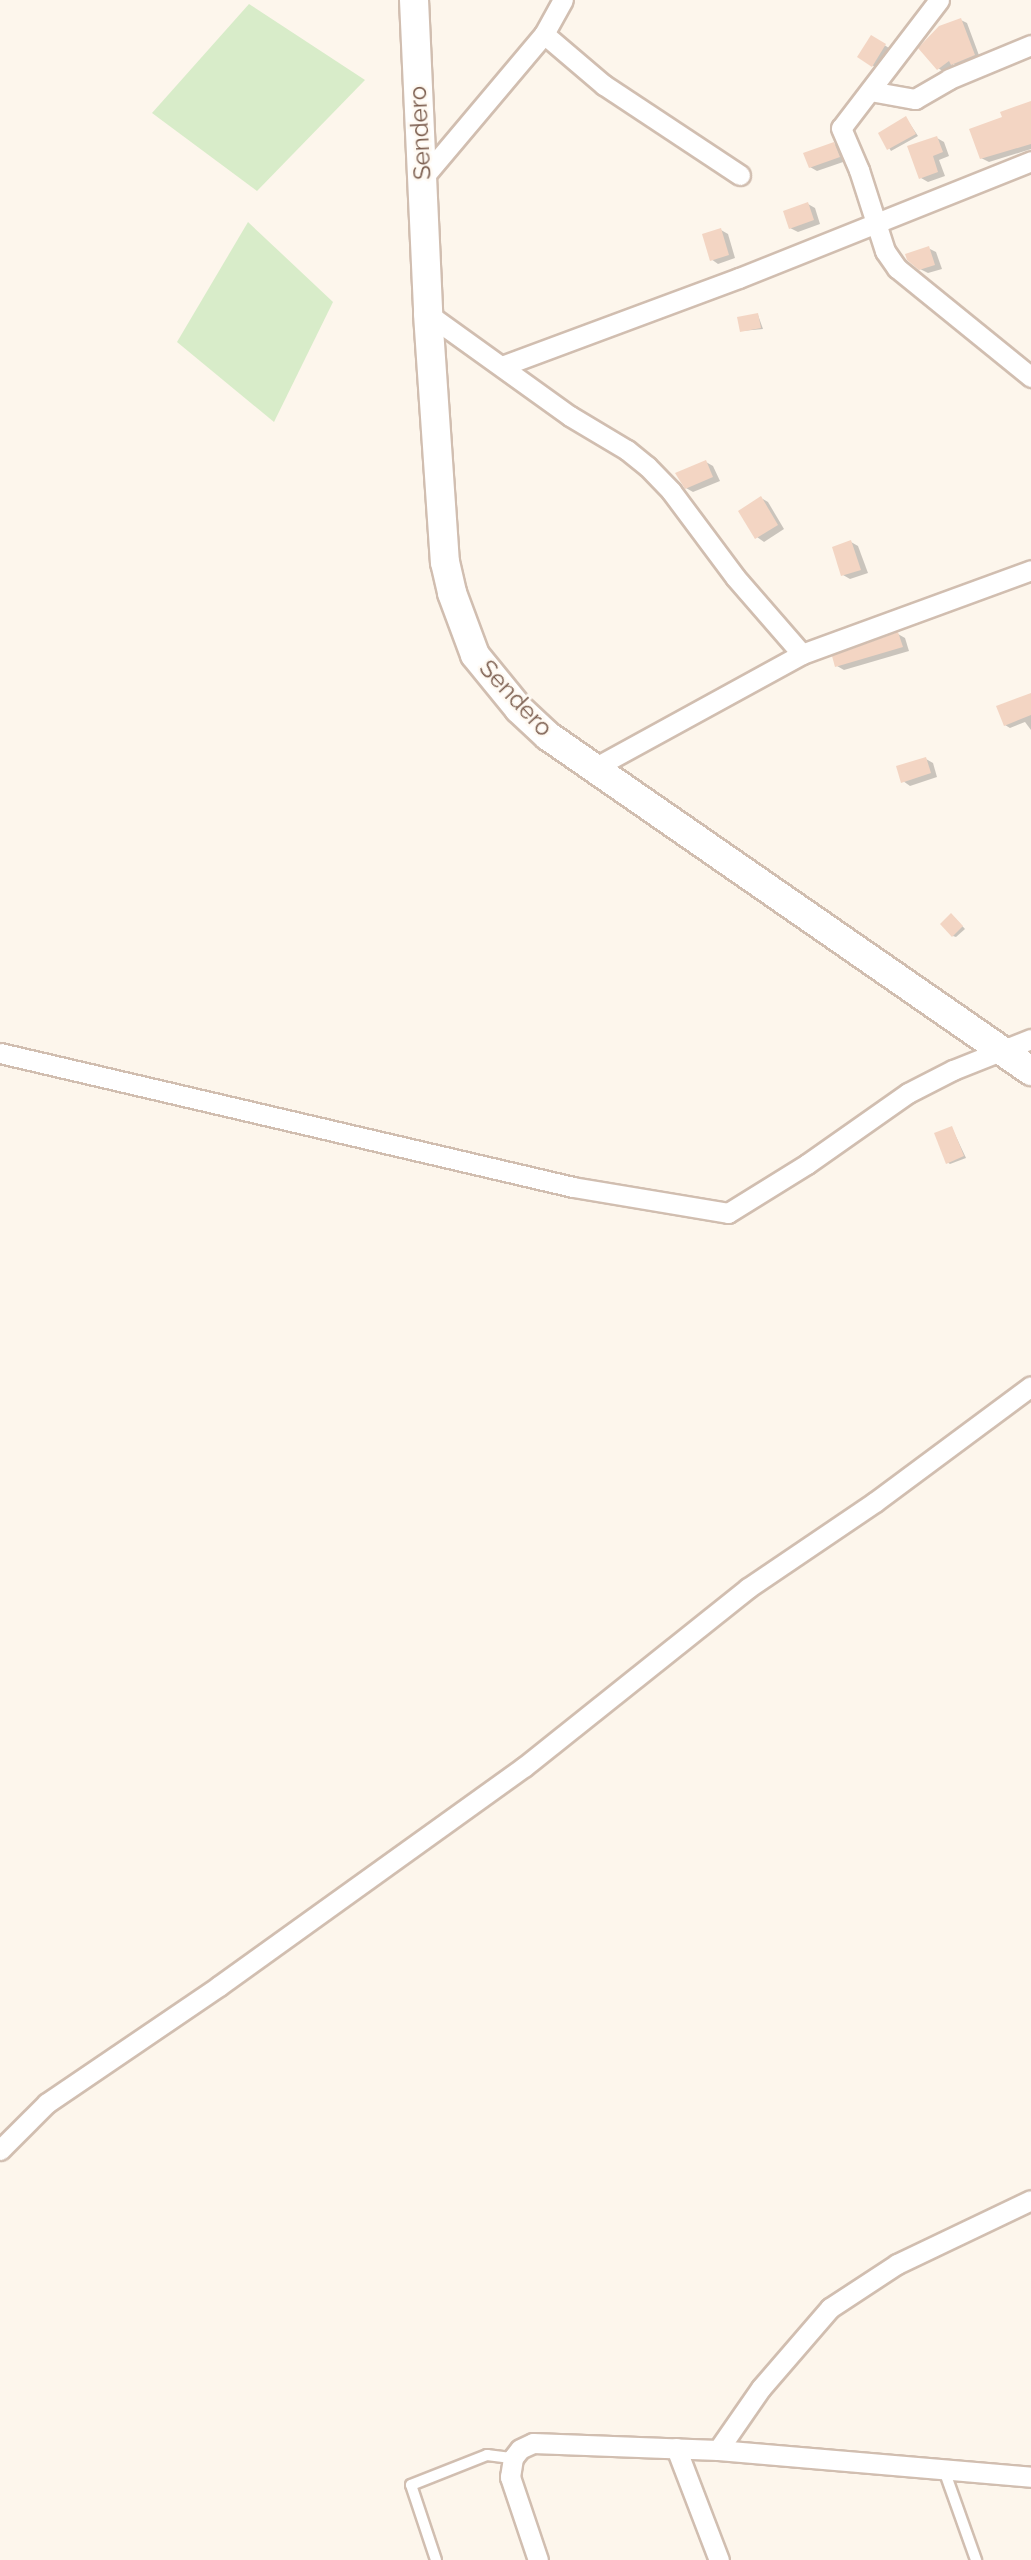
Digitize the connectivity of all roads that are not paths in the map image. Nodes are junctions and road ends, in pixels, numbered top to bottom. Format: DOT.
graph roads {
  1 [pos="414,0"];
  2 [pos="563,0"];
  3 [pos="939,0"];
  4 [pos="544,34"];
  5 [pos="1031,45"];
  6 [pos="870,91"];
  7 [pos="1031,161"];
  8 [pos="740,175"];
  9 [pos="422,179"];
  10 [pos="876,224"];
  11 [pos="428,314"];
  12 [pos="502,366"];
  13 [pos="1031,377"];
  14 [pos="1031,570"];
  15 [pos="802,654"];
  16 [pos="594,768"];
  17 [pos="1031,1039"];
  18 [pos="1005,1051"];
  19 [pos="0,1053"];
  20 [pos="1031,1071"];
  21 [pos="1031,1385"];
  22 [pos="0,2150"];
  23 [pos="1031,2200"];
  24 [pos="677,2448"];
  25 [pos="718,2450"];
  26 [pos="513,2458"];
  27 [pos="944,2470"];
  28 [pos="1030,2479"];
  29 [pos="436,2560"];
  30 [pos="538,2560"];
  31 [pos="719,2560"];
  32 [pos="976,2560"];
  1 -- 9 [label="main road, Sendero"];
  2 -- 4 [label="street"];
  3 -- 6 [label="street"];
  4 -- 8 [label="street"];
  4 -- 9 [label="street"];
  5 -- 6 [label="street"];
  6 -- 10 [label="street"];
  7 -- 10 [label="street"];
  9 -- 11 [label="main road, Sendero"];
  10 -- 12 [label="street"];
  10 -- 13 [label="street"];
  11 -- 12 [label="street"];
  11 -- 16 [label="main road, Sendero"];
  12 -- 15 [label="street"];
  14 -- 15 [label="street"];
  15 -- 16 [label="street"];
  16 -- 18 [label="main road, Sendero"];
  17 -- 18 [label="street"];
  18 -- 19 [label="street"];
  18 -- 20 [label="main road, Sendero"];
  21 -- 22 [label="street"];
  23 -- 25 [label="street"];
  24 -- 25 [label="street"];
  24 -- 26 [label="street"];
  24 -- 31 [label="street"];
  25 -- 27 [label="street"];
  26 -- 29 [label="lane"];
  26 -- 30 [label="street"];
  27 -- 28 [label="street"];
  27 -- 32 [label="lane"];
}
